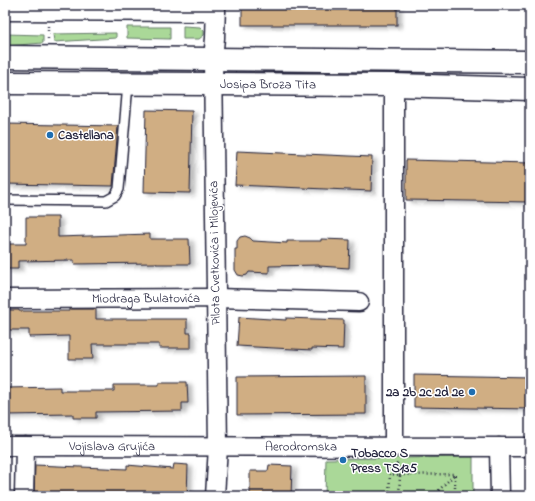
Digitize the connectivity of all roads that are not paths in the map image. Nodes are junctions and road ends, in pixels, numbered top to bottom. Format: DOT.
graph roads {
  1 [pos="216,8"];
  2 [pos="5,12"];
  3 [pos="5,57"];
  4 [pos="213,59"];
  5 [pos="530,62"];
  6 [pos="5,83"];
  7 [pos="128,84"];
  8 [pos="213,84"];
  9 [pos="394,85"];
  10 [pos="530,89"];
  11 [pos="5,200"];
  12 [pos="216,298"];
  13 [pos="5,299"];
  14 [pos="359,302"];
  15 [pos="5,446"];
  16 [pos="25,446"];
  17 [pos="394,446"];
  18 [pos="218,447"];
  19 [pos="499,447"];
  20 [pos="530,447"];
  21 [pos="24,496"];
  22 [pos="215,496"];
  23 [pos="500,496"];
  1 -- 2 [label="street"];
  1 -- 4 [label="street, Pilota Cvetkovića i Milojevića"];
  3 -- 4 [label="main road, Josipa Broza Tita"];
  4 -- 5 [label="main road, Josipa Broza Tita"];
  4 -- 8 [label="street, Pilota Cvetkovića i Milojevića"];
  6 -- 7 [label="main road, Josipa Broza Tita"];
  7 -- 8 [label="main road, Josipa Broza Tita"];
  7 -- 11 [label="lane"];
  8 -- 9 [label="main road, Josipa Broza Tita"];
  8 -- 12 [label="street, Pilota Cvetkovića i Milojevića"];
  9 -- 10 [label="main road, Josipa Broza Tita"];
  9 -- 17 [label="street"];
  12 -- 13 [label="street, Miodraga Bulatovića"];
  12 -- 14 [label="street, Miodraga Bulatovića"];
  12 -- 18 [label="street, Pilota Cvetkovića i Milojevića"];
  15 -- 16 [label="street, Vojislava Grujića"];
  16 -- 18 [label="street, Vojislava Grujića"];
  16 -- 21 [label="street"];
  17 -- 18 [label="street, Aerodromska"];
  17 -- 19 [label="street, Aerodromska"];
  18 -- 22 [label="street"];
  19 -- 20 [label="street, Aerodromska"];
  19 -- 23 [label="street"];
}
